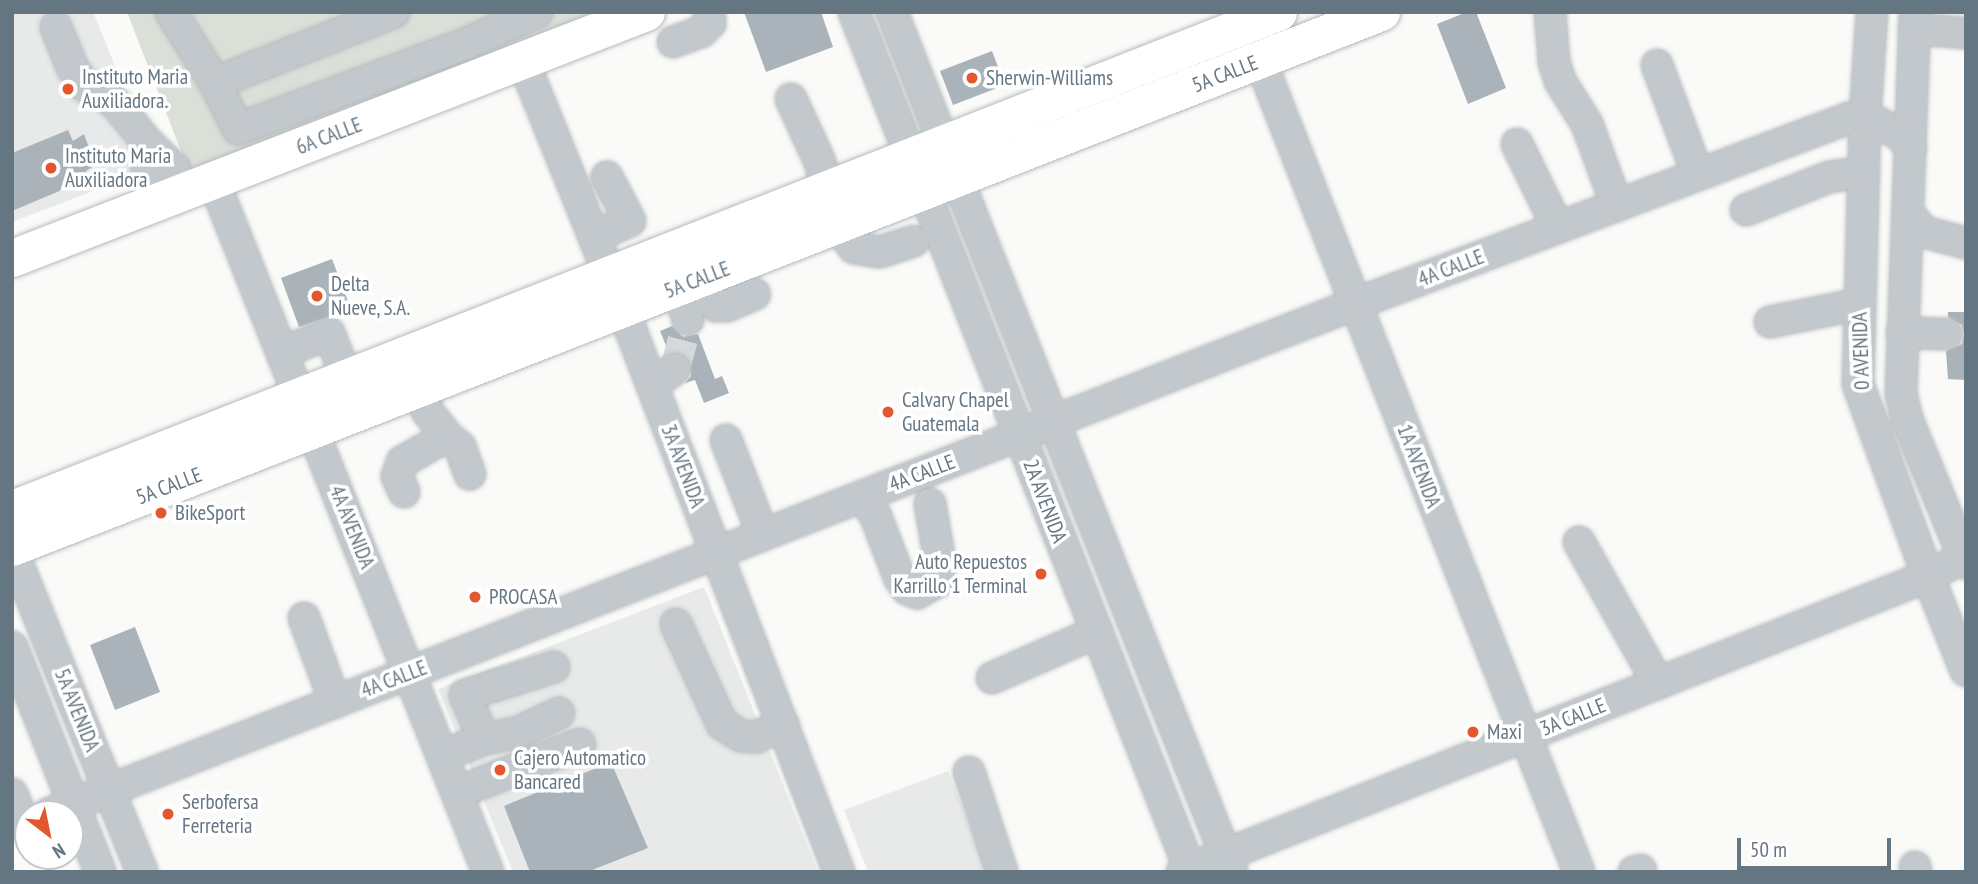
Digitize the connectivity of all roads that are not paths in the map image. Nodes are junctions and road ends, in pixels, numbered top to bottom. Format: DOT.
graph roads {
  1 [pos="172,12"];
  2 [pos="394,12"];
  3 [pos="537,12"];
  4 [pos="646,12"];
  5 [pos="709,12"];
  6 [pos="854,12"];
  7 [pos="892,12"];
  8 [pos="1278,12"];
  9 [pos="1381,12"];
  10 [pos="1550,12"];
  11 [pos="1872,12"];
  12 [pos="1242,19"];
  13 [pos="1915,21"];
  14 [pos="56,27"];
  15 [pos="1966,33"];
  16 [pos="673,43"];
  17 [pos="1260,60"];
  18 [pos="523,61"];
  19 [pos="1657,65"];
  20 [pos="215,83"];
  21 [pos="791,99"];
  22 [pos="1865,118"];
  23 [pos="239,129"];
  24 [pos="1517,144"];
  25 [pos="1910,148"];
  26 [pos="247,168"];
  27 [pos="934,168"];
  28 [pos="1864,172"];
  29 [pos="1698,175"];
  30 [pos="607,177"];
  31 [pos="214,182"];
  32 [pos="169,199"];
  33 [pos="1617,206"];
  34 [pos="832,208"];
  35 [pos="1746,210"];
  36 [pos="1908,213"];
  37 [pos="1558,228"];
  38 [pos="594,237"];
  39 [pos="913,241"];
  40 [pos="1966,243"];
  41 [pos="12,258"];
  42 [pos="616,292"];
  43 [pos="755,294"];
  44 [pos="689,296"];
  45 [pos="1355,304"];
  46 [pos="1859,304"];
  47 [pos="1770,322"];
  48 [pos="1902,333"];
  49 [pos="1947,334"];
  50 [pos="282,353"];
  51 [pos="347,378"];
  52 [pos="423,386"];
  53 [pos="299,397"];
  54 [pos="1054,422"];
  55 [pos="313,430"];
  56 [pos="1019,435"];
  57 [pos="447,436"];
  58 [pos="726,440"];
  59 [pos="470,474"];
  60 [pos="404,492"];
  61 [pos="863,496"];
  62 [pos="930,504"];
  63 [pos="12,509"];
  64 [pos="763,535"];
  65 [pos="1579,542"];
  66 [pos="12,548"];
  67 [pos="717,553"];
  68 [pos="1964,561"];
  69 [pos="1928,576"];
  70 [pos="304,618"];
  71 [pos="676,624"];
  72 [pos="1097,632"];
  73 [pos="12,646"];
  74 [pos="554,667"];
  75 [pos="1966,671"];
  76 [pos="410,673"];
  77 [pos="992,678"];
  78 [pos="1658,683"];
  79 [pos="465,695"];
  80 [pos="335,702"];
  81 [pos="424,709"];
  82 [pos="559,713"];
  83 [pos="783,725"];
  84 [pos="1525,736"];
  85 [pos="484,739"];
  86 [pos="580,744"];
  87 [pos="442,755"];
  88 [pos="969,772"];
  89 [pos="110,790"];
  90 [pos="457,793"];
  91 [pos="34,800"];
  92 [pos="84,800"];
  93 [pos="84,858"];
  94 [pos="1229,863"];
  95 [pos="1187,871"];
  96 [pos="100,872"];
  97 [pos="142,872"];
  98 [pos="488,872"];
  99 [pos="839,872"];
  100 [pos="1002,872"];
  101 [pos="1579,872"];
  1 -- 20 [label="street"];
  2 -- 20 [label="street"];
  3 -- 23 [label="street"];
  4 -- 18 [label="main road, 6A CALLE"];
  5 -- 16 [label="street"];
  6 -- 27 [label="street, 2A AVENIDA"];
  7 -- 27 [label="street, 2A AVENIDA"];
  8 -- 12 [label="main road, 5A CALLE"];
  9 -- 17 [label="main road, 5A CALLE"];
  10 -- 33 [label="street"];
  11 -- 22 [label="street, 0 AVENIDA"];
  12 -- 27 [label="main road, 5A CALLE"];
  13 -- 15 [label="street"];
  13 -- 25 [label="street, 0 AVENIDA"];
  14 -- 32 [label="street"];
  17 -- 27 [label="main road, 5A CALLE"];
  17 -- 45 [label="street, 1A AVENIDA"];
  18 -- 26 [label="main road, 6A CALLE"];
  18 -- 38 [label="street, 3A AVENIDA"];
  19 -- 29 [label="street"];
  20 -- 23 [label="street"];
  21 -- 34 [label="street"];
  22 -- 25 [label="street"];
  22 -- 28 [label="street, 0 AVENIDA"];
  22 -- 29 [label="street, 4A CALLE"];
  23 -- 26 [label="street"];
  24 -- 37 [label="street"];
  25 -- 36 [label="street, 0 AVENIDA"];
  26 -- 31 [label="main road, 6A CALLE"];
  27 -- 34 [label="main road, 5A CALLE"];
  27 -- 54 [label="street, 2A AVENIDA"];
  27 -- 56 [label="street, 2A AVENIDA"];
  28 -- 35 [label="street"];
  28 -- 46 [label="street, 0 AVENIDA"];
  29 -- 33 [label="street, 4A CALLE"];
  30 -- 38 [label="street"];
  31 -- 32 [label="main road, 6A CALLE"];
  31 -- 50 [label="street, 4A AVENIDA"];
  32 -- 41 [label="main road, 6A CALLE"];
  33 -- 37 [label="street, 4A CALLE"];
  34 -- 39 [label="street"];
  34 -- 42 [label="main road, 5A CALLE"];
  34 -- 44 [label="main road, 5A CALLE"];
  36 -- 40 [label="street"];
  36 -- 48 [label="street, 0 AVENIDA"];
  37 -- 45 [label="street, 4A CALLE"];
  38 -- 42 [label="street, 3A AVENIDA"];
  42 -- 44 [label="main road, 5A CALLE"];
  42 -- 51 [label="main road, 5A CALLE"];
  42 -- 52 [label="main road, 5A CALLE"];
  42 -- 67 [label="street, 3A AVENIDA"];
  43 -- 44 [label="street"];
  45 -- 54 [label="street, 4A CALLE"];
  45 -- 84 [label="street, 1A AVENIDA"];
  46 -- 47 [label="street"];
  46 -- 69 [label="street, 0 AVENIDA"];
  48 -- 49 [label="street"];
  48 -- 68 [label="street, 0 AVENIDA"];
  50 -- 51 [label="street"];
  50 -- 53 [label="street, 4A AVENIDA"];
  51 -- 53 [label="main road, 5A CALLE"];
  52 -- 55 [label="main road, 5A CALLE"];
  52 -- 57 [label="street"];
  53 -- 55 [label="street, 4A AVENIDA"];
  53 -- 63 [label="main road, 5A CALLE"];
  54 -- 56 [label="street, 4A CALLE"];
  54 -- 94 [label="street, 2A AVENIDA"];
  55 -- 66 [label="main road, 5A CALLE"];
  55 -- 76 [label="street, 4A AVENIDA"];
  56 -- 61 [label="street, 4A CALLE"];
  56 -- 72 [label="street, 2A AVENIDA"];
  57 -- 59 [label="street"];
  57 -- 60 [label="street"];
  58 -- 64 [label="street"];
  61 -- 62 [label="street"];
  61 -- 64 [label="street, 4A CALLE"];
  64 -- 67 [label="street, 4A CALLE"];
  65 -- 78 [label="street"];
  66 -- 89 [label="street, 5A AVENIDA"];
  67 -- 76 [label="street, 4A CALLE"];
  67 -- 83 [label="street, 3A AVENIDA"];
  68 -- 69 [label="street, 3A CALLE"];
  69 -- 75 [label="street, 0 AVENIDA"];
  69 -- 78 [label="street, 3A CALLE"];
  70 -- 80 [label="street"];
  71 -- 83 [label="street"];
  72 -- 77 [label="street"];
  72 -- 95 [label="street, 2A AVENIDA"];
  73 -- 91 [label="street, 5A AVENIDA"];
  74 -- 79 [label="street"];
  76 -- 80 [label="street, 4A CALLE"];
  76 -- 81 [label="street, 4A AVENIDA"];
  78 -- 84 [label="street, 3A CALLE"];
  79 -- 81 [label="street"];
  79 -- 85 [label="street"];
  80 -- 89 [label="street, 4A CALLE"];
  81 -- 87 [label="street, 4A AVENIDA"];
  82 -- 85 [label="street"];
  83 -- 99 [label="street, 3A AVENIDA"];
  84 -- 94 [label="street, 3A CALLE"];
  84 -- 101 [label="street, 1A AVENIDA"];
  85 -- 87 [label="street"];
  86 -- 90 [label="street"];
  87 -- 90 [label="street, 4A AVENIDA"];
  88 -- 100 [label="street"];
  89 -- 92 [label="street, 4A CALLE"];
  89 -- 97 [label="street, 5A AVENIDA"];
  90 -- 98 [label="street, 4A AVENIDA"];
  93 -- 96 [label="street, 5A AVENIDA"];
  94 -- 95 [label="street, 3A CALLE"];
}
